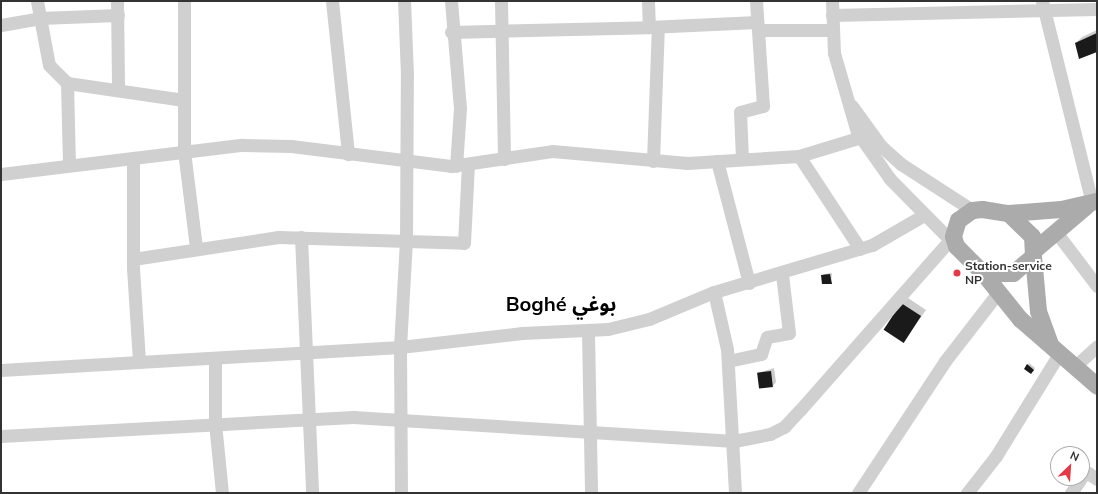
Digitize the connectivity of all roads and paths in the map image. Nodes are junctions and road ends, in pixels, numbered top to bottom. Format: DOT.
graph roads {
  1 [pos="36,1"];
  2 [pos="117,1"];
  3 [pos="184,1"];
  4 [pos="332,1"];
  5 [pos="404,1"];
  6 [pos="451,1"];
  7 [pos="501,1"];
  8 [pos="648,1"];
  9 [pos="756,1"];
  10 [pos="832,1"];
  11 [pos="1043,5"];
  12 [pos="1097,9"];
  13 [pos="118,15"];
  14 [pos="832,15"];
  15 [pos="40,18"];
  16 [pos="1,25"];
  17 [pos="758,26"];
  18 [pos="654,27"];
  19 [pos="502,29"];
  20 [pos="832,30"];
  21 [pos="451,32"];
  22 [pos="67,83"];
  23 [pos="118,90"];
  24 [pos="844,94"];
  25 [pos="184,100"];
  26 [pos="861,137"];
  27 [pos="184,151"];
  28 [pos="348,154"];
  29 [pos="799,156"];
  30 [pos="133,158"];
  31 [pos="504,159"];
  32 [pos="742,159"];
  33 [pos="653,160"];
  34 [pos="717,161"];
  35 [pos="406,162"];
  36 [pos="69,165"];
  37 [pos="462,165"];
  38 [pos="1,174"];
  39 [pos="1092,203"];
  40 [pos="972,210"];
  41 [pos="1008,213"];
  42 [pos="924,215"];
  43 [pos="1056,232"];
  44 [pos="301,238"];
  45 [pos="406,241"];
  46 [pos="953,243"];
  47 [pos="196,248"];
  48 [pos="860,249"];
  49 [pos="1033,253"];
  50 [pos="133,259"];
  51 [pos="983,273"];
  52 [pos="782,274"];
  53 [pos="749,283"];
  54 [pos="1097,286"];
  55 [pos="714,292"];
  56 [pos="998,294"];
  57 [pos="588,333"];
  58 [pos="1097,346"];
  59 [pos="400,347"];
  60 [pos="1055,350"];
  61 [pos="306,353"];
  62 [pos="215,358"];
  63 [pos="728,361"];
  64 [pos="140,362"];
  65 [pos="1074,368"];
  66 [pos="1,370"];
  67 [pos="1097,386"];
  68 [pos="307,418"];
  69 [pos="400,419"];
  70 [pos="216,423"];
  71 [pos="589,430"];
  72 [pos="1,436"];
  73 [pos="734,441"];
  74 [pos="222,493"];
  75 [pos="312,493"];
  76 [pos="401,493"];
  77 [pos="591,493"];
  78 [pos="735,493"];
  79 [pos="858,493"];
  80 [pos="967,493"];
  1 -- 15 [label="street"];
  2 -- 13 [label="street"];
  3 -- 25 [label="street"];
  4 -- 28 [label="street"];
  5 -- 35 [label="street"];
  6 -- 21 [label="street"];
  7 -- 19 [label="street"];
  8 -- 18 [label="street"];
  9 -- 17 [label="street"];
  10 -- 14 [label="street"];
  11 -- 12 [label="street"];
  11 -- 14 [label="street"];
  11 -- 39 [label="street"];
  13 -- 15 [label="street"];
  13 -- 23 [label="street"];
  14 -- 20 [label="street"];
  15 -- 16 [label="street"];
  15 -- 22 [label="street"];
  17 -- 18 [label="street"];
  17 -- 20 [label="street"];
  17 -- 32 [label="street"];
  18 -- 19 [label="street"];
  18 -- 33 [label="street"];
  19 -- 21 [label="street"];
  19 -- 31 [label="street"];
  20 -- 24 [label="street"];
  21 -- 37 [label="street"];
  22 -- 23 [label="street"];
  22 -- 36 [label="street"];
  23 -- 25 [label="street"];
  24 -- 26 [label="street"];
  24 -- 40 [label="street"];
  25 -- 27 [label="street"];
  26 -- 29 [label="street"];
  26 -- 42 [label="street"];
  27 -- 28 [label="street"];
  27 -- 30 [label="street"];
  27 -- 47 [label="street"];
  28 -- 35 [label="street"];
  29 -- 32 [label="street"];
  29 -- 48 [label="street"];
  30 -- 36 [label="street"];
  30 -- 50 [label="street"];
  31 -- 33 [label="street"];
  31 -- 37 [label="street"];
  32 -- 34 [label="street"];
  33 -- 34 [label="street"];
  34 -- 53 [label="street"];
  35 -- 37 [label="street"];
  35 -- 45 [label="street"];
  36 -- 38 [label="street"];
  37 -- 45 [label="street"];
  39 -- 41 [label="main road"];
  39 -- 43 [label="main road"];
  40 -- 41 [label="main road"];
  40 -- 46 [label="main road"];
  41 -- 49 [label="main road"];
  42 -- 46 [label="street"];
  42 -- 48 [label="street"];
  43 -- 49 [label="main road"];
  43 -- 54 [label="street"];
  44 -- 45 [label="street"];
  44 -- 47 [label="street"];
  44 -- 61 [label="street"];
  45 -- 59 [label="street"];
  46 -- 51 [label="main road"];
  46 -- 73 [label="street"];
  47 -- 50 [label="street"];
  48 -- 52 [label="street"];
  49 -- 51 [label="main road"];
  49 -- 60 [label="main road"];
  50 -- 64 [label="street"];
  51 -- 56 [label="main road"];
  52 -- 53 [label="street"];
  52 -- 63 [label="street"];
  53 -- 55 [label="street"];
  55 -- 57 [label="street"];
  55 -- 63 [label="street"];
  56 -- 60 [label="main road"];
  56 -- 79 [label="street"];
  57 -- 59 [label="street"];
  57 -- 71 [label="street"];
  58 -- 65 [label="street"];
  59 -- 61 [label="street"];
  59 -- 69 [label="street"];
  60 -- 65 [label="main road"];
  60 -- 80 [label="street"];
  61 -- 62 [label="street"];
  61 -- 68 [label="street"];
  62 -- 64 [label="street"];
  62 -- 70 [label="street"];
  63 -- 73 [label="street"];
  64 -- 66 [label="street"];
  65 -- 67 [label="main road"];
  68 -- 69 [label="street"];
  68 -- 70 [label="street"];
  68 -- 75 [label="street"];
  69 -- 71 [label="street"];
  69 -- 76 [label="street"];
  70 -- 72 [label="street"];
  70 -- 74 [label="street"];
  71 -- 73 [label="street"];
  71 -- 77 [label="street"];
  73 -- 78 [label="street"];
}
